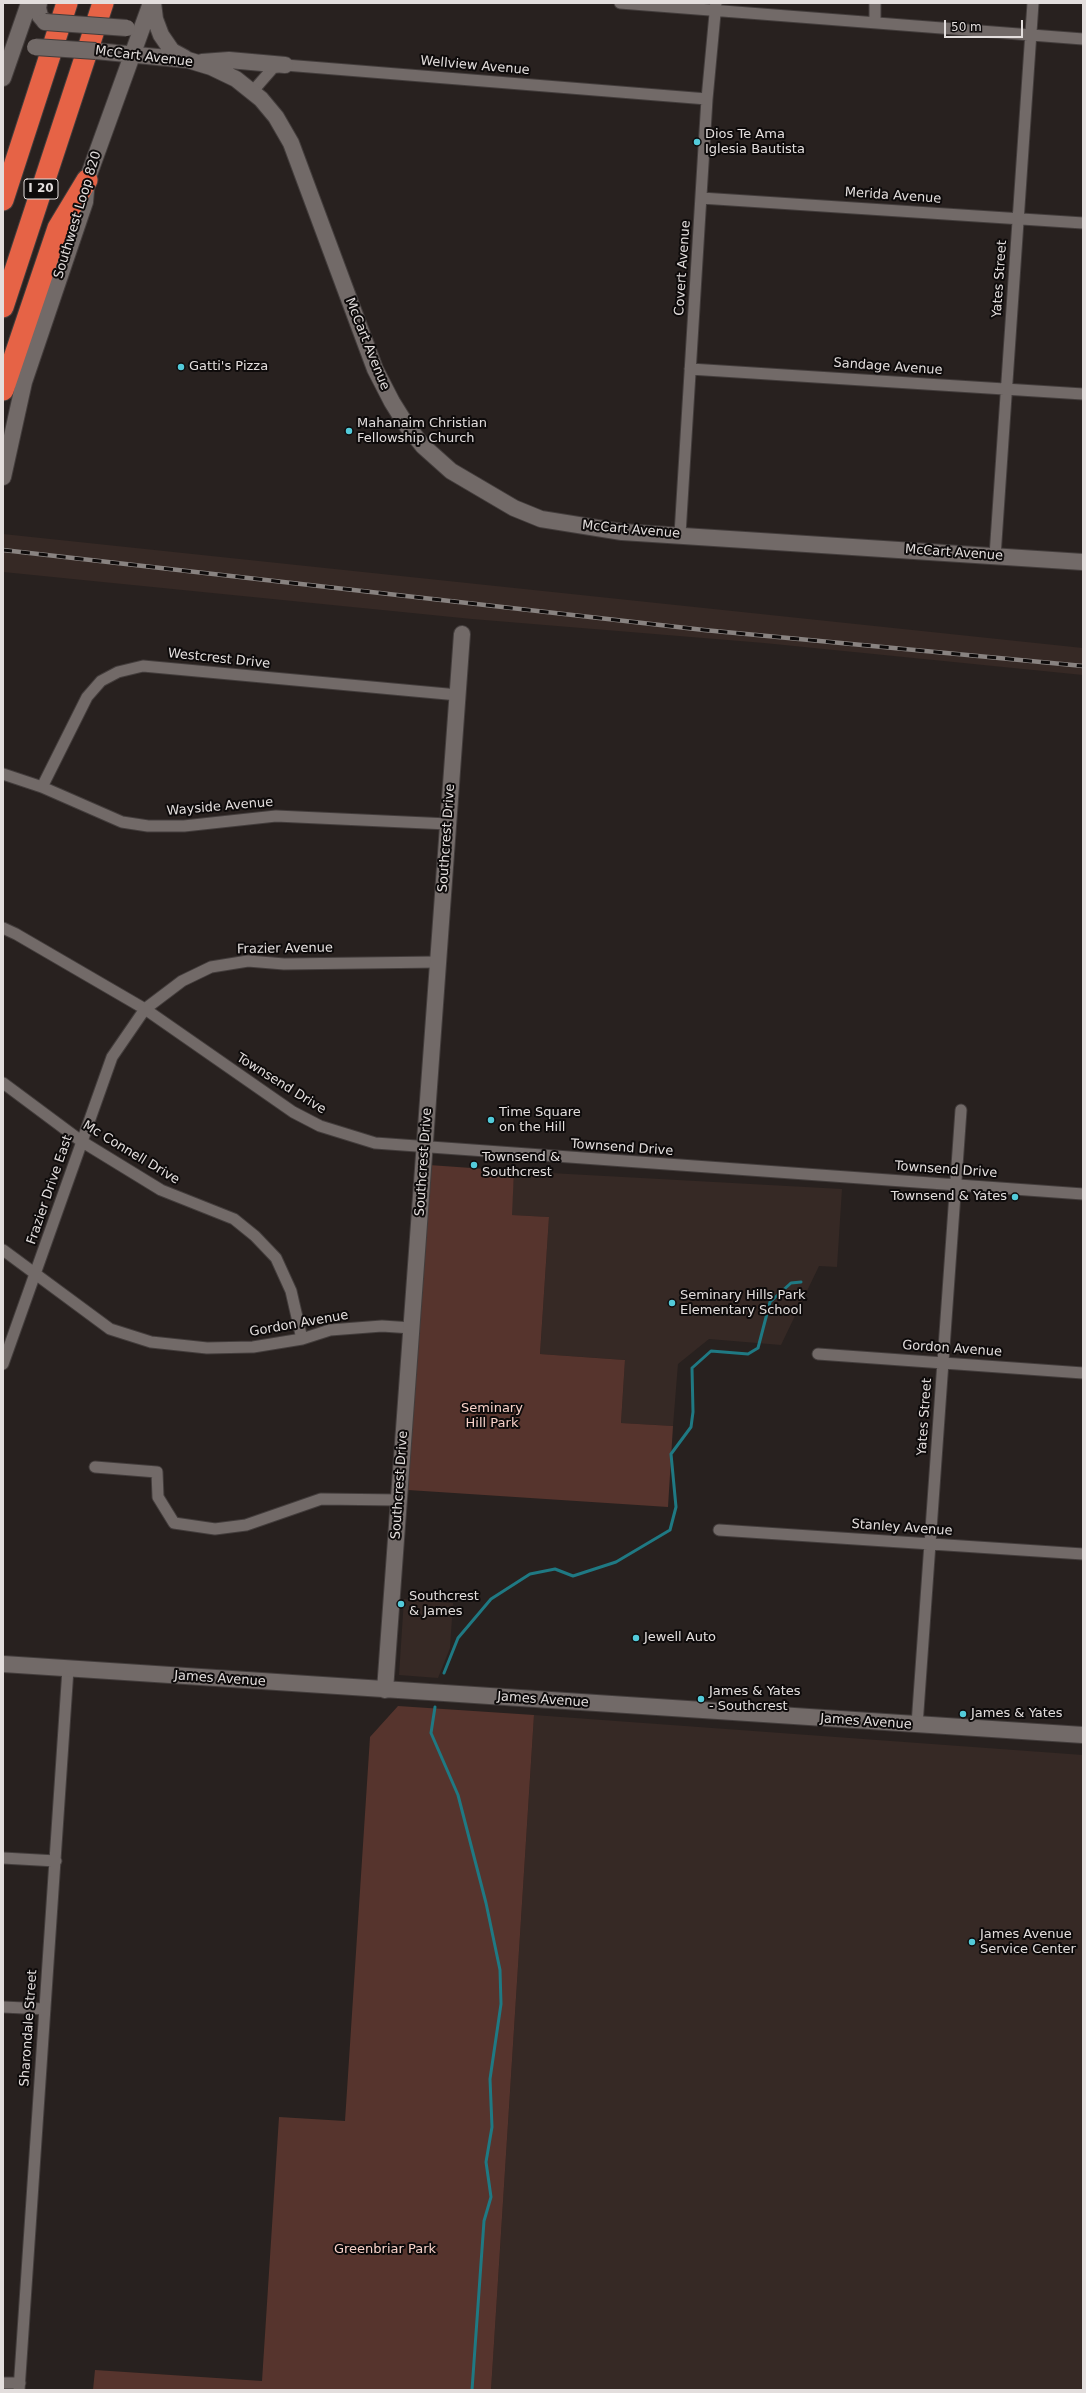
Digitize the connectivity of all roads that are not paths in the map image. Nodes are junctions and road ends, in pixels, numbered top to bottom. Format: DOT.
graph roads {
  1 [pos="29,3"];
  2 [pos="39,3"];
  3 [pos="67,3"];
  4 [pos="103,3"];
  5 [pos="152,3"];
  6 [pos="620,3"];
  7 [pos="876,3"];
  8 [pos="1033,3"];
  9 [pos="715,7"];
  10 [pos="144,20"];
  11 [pos="875,22"];
  12 [pos="1031,35"];
  13 [pos="1083,39"];
  14 [pos="8,45"];
  15 [pos="132,53"];
  16 [pos="193,62"];
  17 [pos="285,65"];
  18 [pos="3,78"];
  19 [pos="252,92"];
  20 [pos="707,99"];
  21 [pos="87,180"];
  22 [pos="701,198"];
  23 [pos="3,200"];
  24 [pos="1019,219"];
  25 [pos="1083,223"];
  26 [pos="3,307"];
  27 [pos="690,369"];
  28 [pos="1007,389"];
  29 [pos="3,390"];
  30 [pos="1083,394"];
  31 [pos="3,477"];
  32 [pos="680,534"];
  33 [pos="994,556"];
  34 [pos="1083,562"];
  35 [pos="462,634"];
  36 [pos="458,695"];
  37 [pos="3,774"];
  38 [pos="42,787"];
  39 [pos="448,824"];
  40 [pos="3,928"];
  41 [pos="438,962"];
  42 [pos="144,1009"];
  43 [pos="3,1083"];
  44 [pos="961,1110"];
  45 [pos="81,1141"];
  46 [pos="425,1148"];
  47 [pos="956,1184"];
  48 [pos="1083,1194"];
  49 [pos="3,1250"];
  50 [pos="36,1275"];
  51 [pos="412,1328"];
  52 [pos="302,1339"];
  53 [pos="818,1354"];
  54 [pos="943,1362"];
  55 [pos="3,1364"];
  56 [pos="1083,1373"];
  57 [pos="95,1468"];
  58 [pos="399,1500"];
  59 [pos="719,1530"];
  60 [pos="930,1544"];
  61 [pos="1083,1554"];
  62 [pos="3,1664"];
  63 [pos="68,1669"];
  64 [pos="386,1690"];
  65 [pos="917,1725"];
  66 [pos="1083,1736"];
  67 [pos="3,1858"];
  68 [pos="56,1861"];
  69 [pos="3,2008"];
  70 [pos="45,2009"];
  71 [pos="3,2382"];
  72 [pos="20,2387"];
  1 -- 14 [label="main road"];
  2 -- 10 [label="main road, bridge"];
  3 -- 23 [label="highway, I 20"];
  4 -- 26 [label="highway, I 20"];
  5 -- 10 [label="main road, Southwest Loop 820"];
  5 -- 16 [label="main road"];
  6 -- 9 [label="street"];
  7 -- 11 [label="street"];
  8 -- 12 [label="street, Yates Street"];
  9 -- 11 [label="street"];
  9 -- 20 [label="street, Covert Avenue"];
  10 -- 15 [label="main road, Southwest Loop 820"];
  11 -- 12 [label="street"];
  12 -- 13 [label="street"];
  12 -- 24 [label="street, Yates Street"];
  14 -- 15 [label="main road, McCart Avenue, bridge"];
  14 -- 18 [label="main road"];
  15 -- 16 [label="main road, McCart Avenue"];
  15 -- 21 [label="main road, Southwest Loop 820"];
  16 -- 17 [label="main road"];
  16 -- 19 [label="main road, McCart Avenue"];
  17 -- 19 [label="street"];
  17 -- 20 [label="street, Wellview Avenue"];
  19 -- 32 [label="main road, McCart Avenue"];
  20 -- 22 [label="street, Covert Avenue"];
  21 -- 29 [label="highway"];
  21 -- 31 [label="main road, Southwest Loop 820"];
  22 -- 24 [label="street, Merida Avenue"];
  22 -- 27 [label="street, Covert Avenue"];
  24 -- 25 [label="street, Merida Avenue"];
  24 -- 28 [label="street, Yates Street"];
  27 -- 28 [label="street, Sandage Avenue"];
  27 -- 32 [label="street, Covert Avenue"];
  28 -- 30 [label="street, Sandage Avenue"];
  28 -- 33 [label="street, Yates Street"];
  32 -- 33 [label="main road, McCart Avenue"];
  33 -- 34 [label="main road, McCart Avenue"];
  35 -- 36 [label="main road, Southcrest Drive"];
  36 -- 38 [label="street, Westcrest Drive"];
  36 -- 39 [label="main road, Southcrest Drive"];
  37 -- 38 [label="street, Wayside Avenue"];
  38 -- 39 [label="street, Wayside Avenue"];
  39 -- 41 [label="main road, Southcrest Drive"];
  40 -- 42 [label="street, Townsend Drive"];
  41 -- 42 [label="street, Frazier Avenue"];
  41 -- 46 [label="main road, Southcrest Drive"];
  42 -- 45 [label="street, Frazier Drive East"];
  42 -- 46 [label="street, Townsend Drive"];
  43 -- 45 [label="street, Mc Connell Drive"];
  44 -- 47 [label="street, Yates Street"];
  45 -- 50 [label="street, Frazier Drive East"];
  45 -- 52 [label="street, Mc Connell Drive"];
  46 -- 47 [label="street, Townsend Drive"];
  46 -- 51 [label="main road, Southcrest Drive"];
  47 -- 48 [label="street, Townsend Drive"];
  47 -- 54 [label="street, Yates Street"];
  49 -- 50 [label="street, Gordon Avenue"];
  50 -- 52 [label="street, Gordon Avenue"];
  50 -- 55 [label="street, Frazier Drive East"];
  51 -- 52 [label="street, Gordon Avenue"];
  51 -- 58 [label="main road, Southcrest Drive"];
  53 -- 54 [label="street, Gordon Avenue"];
  54 -- 56 [label="street, Gordon Avenue"];
  54 -- 60 [label="street, Yates Street"];
  57 -- 58 [label="street"];
  58 -- 64 [label="main road, Southcrest Drive"];
  59 -- 60 [label="street, Stanley Avenue"];
  60 -- 61 [label="street, Stanley Avenue"];
  60 -- 65 [label="street, Yates Street"];
  62 -- 63 [label="main road, James Avenue"];
  63 -- 64 [label="main road, James Avenue"];
  63 -- 68 [label="street, Sharondale Street"];
  64 -- 65 [label="main road, James Avenue"];
  65 -- 66 [label="main road, James Avenue"];
  67 -- 68 [label="street"];
  68 -- 70 [label="street, Sharondale Street"];
  69 -- 70 [label="street"];
  70 -- 72 [label="street, Sharondale Street"];
  71 -- 72 [label="street"];
}
